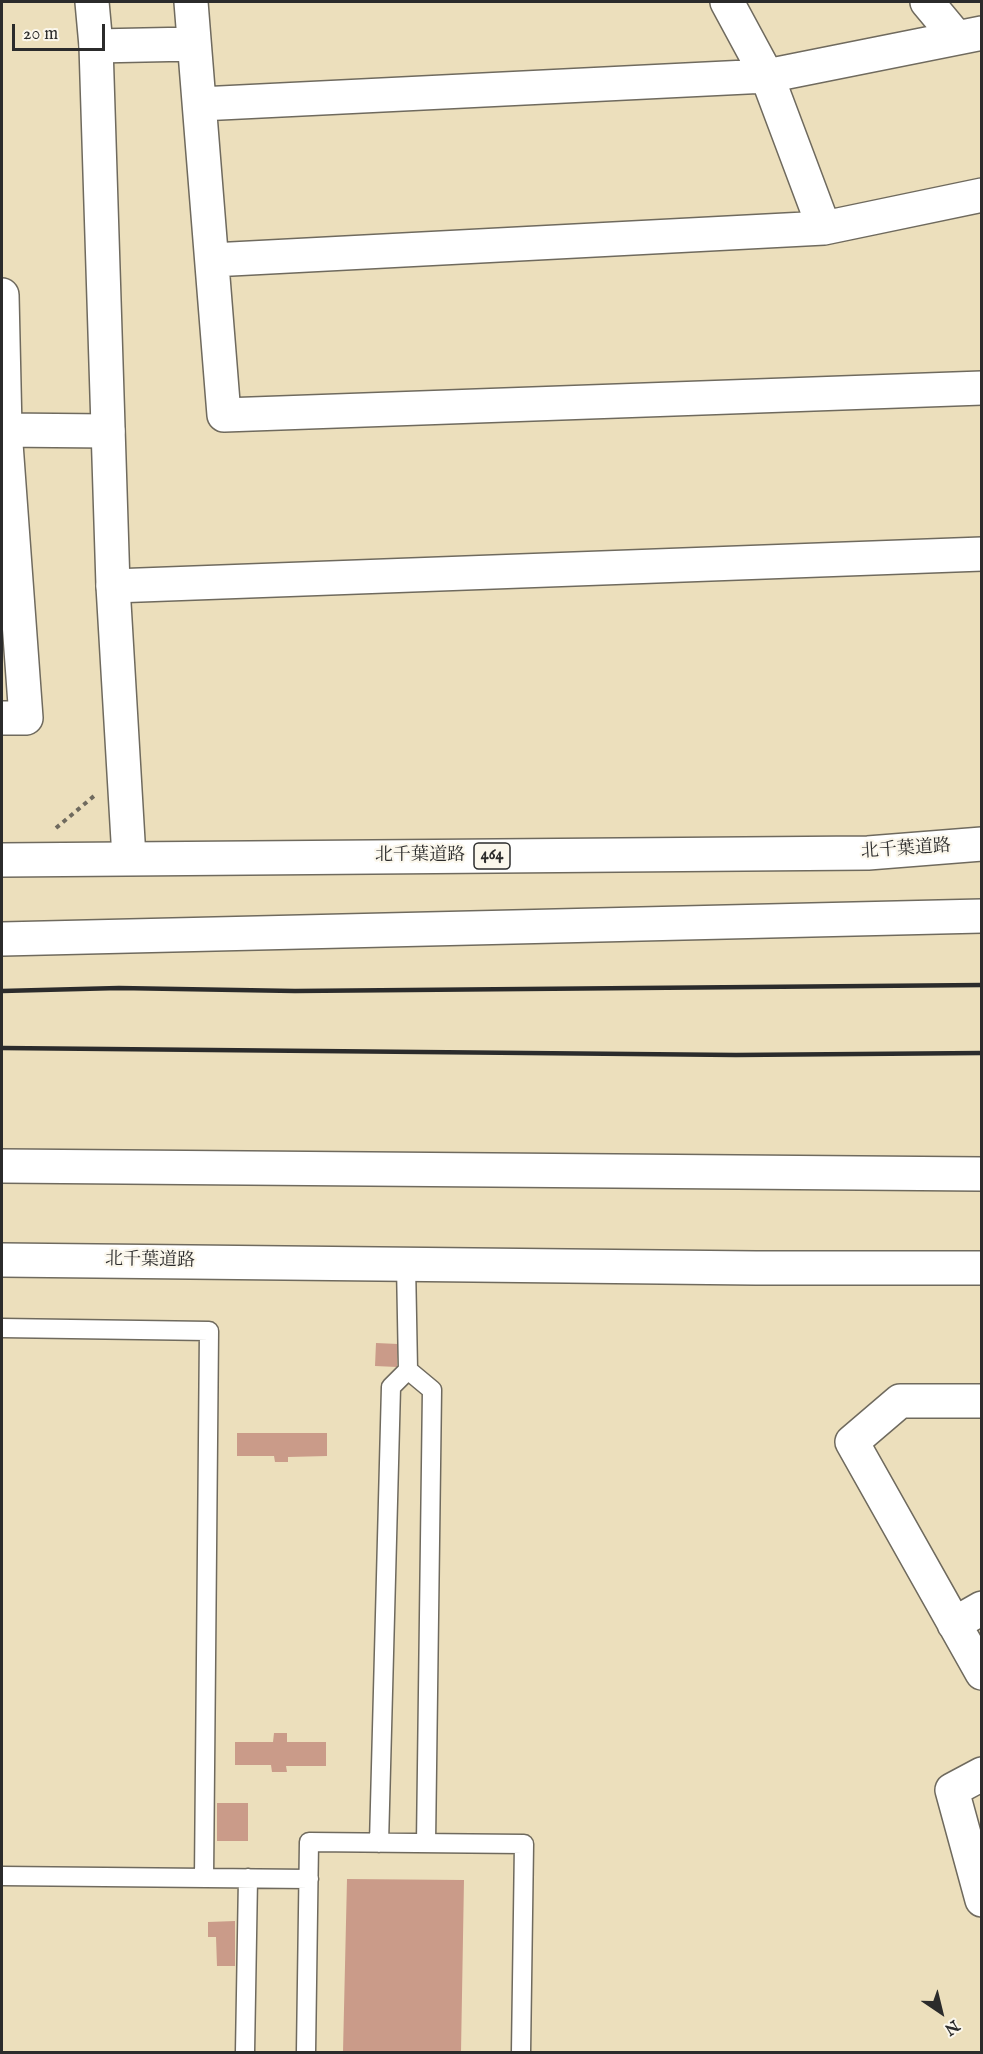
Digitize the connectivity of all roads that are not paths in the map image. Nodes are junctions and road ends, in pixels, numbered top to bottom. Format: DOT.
graph roads {
  1 [pos="92,2"];
  2 [pos="191,2"];
  3 [pos="727,2"];
  4 [pos="927,2"];
  5 [pos="969,36"];
  6 [pos="194,44"];
  7 [pos="96,46"];
  8 [pos="768,76"];
  9 [pos="200,104"];
  10 [pos="981,195"];
  11 [pos="824,228"];
  12 [pos="212,260"];
  13 [pos="2,295"];
  14 [pos="981,388"];
  15 [pos="3,430"];
  16 [pos="108,431"];
  17 [pos="981,554"];
  18 [pos="9,578"];
  19 [pos="113,586"];
  20 [pos="2,718"];
  21 [pos="981,844"];
  22 [pos="129,858"];
  23 [pos="2,860"];
  24 [pos="981,916"];
  25 [pos="2,939"];
  26 [pos="2,1166"];
  27 [pos="981,1174"];
  28 [pos="2,1260"];
  29 [pos="406,1264"];
  30 [pos="981,1268"];
  31 [pos="2,1328"];
  32 [pos="408,1370"];
  33 [pos="981,1401"];
  34 [pos="968,1616"];
  35 [pos="981,1673"];
  36 [pos="981,1774"];
  37 [pos="379,1843"];
  38 [pos="426,1843"];
  39 [pos="2,1876"];
  40 [pos="204,1878"];
  41 [pos="248,1878"];
  42 [pos="309,1879"];
  43 [pos="981,1900"];
  44 [pos="244,2052"];
  45 [pos="306,2052"];
  46 [pos="521,2052"];
  1 -- 7 [label="main road"];
  2 -- 6 [label="main road"];
  3 -- 8 [label="main road"];
  4 -- 5 [label="main road"];
  5 -- 8 [label="main road"];
  6 -- 7 [label="main road"];
  6 -- 9 [label="main road"];
  7 -- 16 [label="main road"];
  8 -- 9 [label="main road"];
  8 -- 11 [label="main road"];
  9 -- 12 [label="main road"];
  10 -- 11 [label="main road"];
  11 -- 12 [label="main road"];
  12 -- 14 [label="main road"];
  13 -- 15 [label="main road"];
  15 -- 16 [label="main road"];
  15 -- 18 [label="main road"];
  16 -- 19 [label="main road"];
  17 -- 19 [label="main road"];
  18 -- 20 [label="main road"];
  19 -- 22 [label="main road"];
  21 -- 22 [label="main road, 北千葉道路 / 464"];
  22 -- 23 [label="main road, 北千葉道路 / 464"];
  24 -- 25 [label="main road"];
  26 -- 27 [label="main road"];
  28 -- 29 [label="main road, 北千葉道路"];
  29 -- 30 [label="main road, 北千葉道路"];
  29 -- 32 [label="lane"];
  31 -- 40 [label="lane"];
  32 -- 37 [label="lane"];
  32 -- 38 [label="lane"];
  33 -- 34 [label="main road"];
  34 -- 35 [label="main road"];
  36 -- 43 [label="main road"];
  37 -- 38 [label="lane"];
  37 -- 42 [label="lane"];
  38 -- 46 [label="lane"];
  39 -- 40 [label="lane"];
  40 -- 41 [label="lane"];
  41 -- 42 [label="lane"];
  41 -- 44 [label="lane"];
  42 -- 45 [label="lane"];
}
